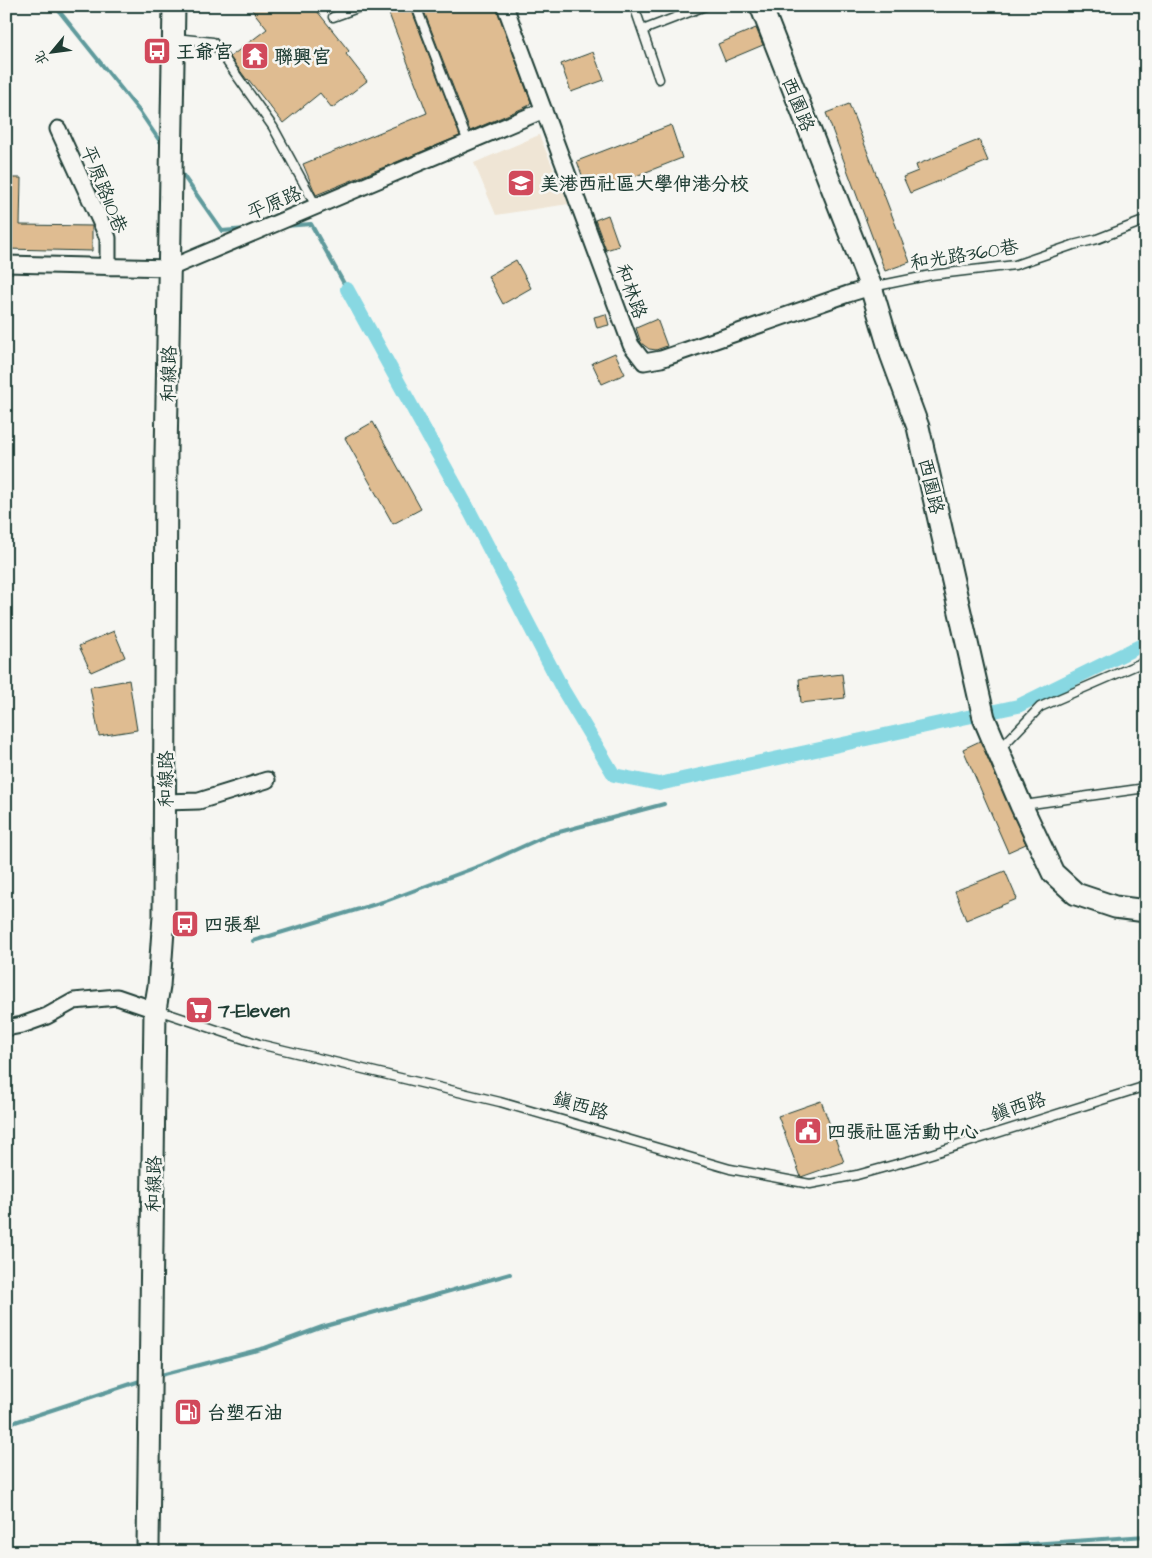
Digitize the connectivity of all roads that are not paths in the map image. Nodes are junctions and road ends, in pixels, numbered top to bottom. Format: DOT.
graph roads {
  1 [pos="174,6"];
  2 [pos="363,6"];
  3 [pos="416,6"];
  4 [pos="505,6"];
  5 [pos="634,6"];
  6 [pos="705,6"];
  7 [pos="761,6"];
  8 [pos="333,17"];
  9 [pos="643,30"];
  10 [pos="173,38"];
  11 [pos="659,79"];
  12 [pos="544,110"];
  13 [pos="58,129"];
  14 [pos="468,142"];
  15 [pos="316,206"];
  16 [pos="1146,220"];
  17 [pos="6,264"];
  18 [pos="108,267"];
  19 [pos="170,268"];
  20 [pos="872,287"];
  21 [pos="1146,661"];
  22 [pos="998,751"];
  23 [pos="267,780"];
  24 [pos="1146,788"];
  25 [pos="165,802"];
  26 [pos="1021,805"];
  27 [pos="1146,911"];
  28 [pos="155,1010"];
  29 [pos="6,1028"];
  30 [pos="1146,1086"];
  31 [pos="148,1552"];
  1 -- 10 [label="main road, 和線路"];
  2 -- 8 [label="lane"];
  3 -- 14 [label="lane"];
  4 -- 12 [label="street, 和林路"];
  5 -- 9 [label="lane"];
  6 -- 9 [label="lane"];
  7 -- 20 [label="main road, 西園路"];
  9 -- 11 [label="lane"];
  10 -- 15 [label="lane"];
  10 -- 19 [label="main road, 和線路"];
  12 -- 14 [label="street, 平原路"];
  12 -- 20 [label="street, 和林路"];
  13 -- 18 [label="street, 平原路110巷"];
  14 -- 15 [label="street, 平原路"];
  15 -- 19 [label="street, 平原路"];
  16 -- 20 [label="lane, 和光路360巷"];
  17 -- 18 [label="street, 平原路"];
  18 -- 19 [label="street, 平原路"];
  19 -- 25 [label="main road, 和線路"];
  20 -- 22 [label="main road, 西園路"];
  21 -- 22 [label="lane"];
  22 -- 26 [label="main road, 西園路"];
  23 -- 25 [label="street"];
  24 -- 26 [label="lane"];
  25 -- 28 [label="main road, 和線路"];
  26 -- 27 [label="main road, 西園路"];
  28 -- 29 [label="street, 鎮西路"];
  28 -- 30 [label="lane, 鎮西路"];
  28 -- 31 [label="main road, 和線路"];
}
